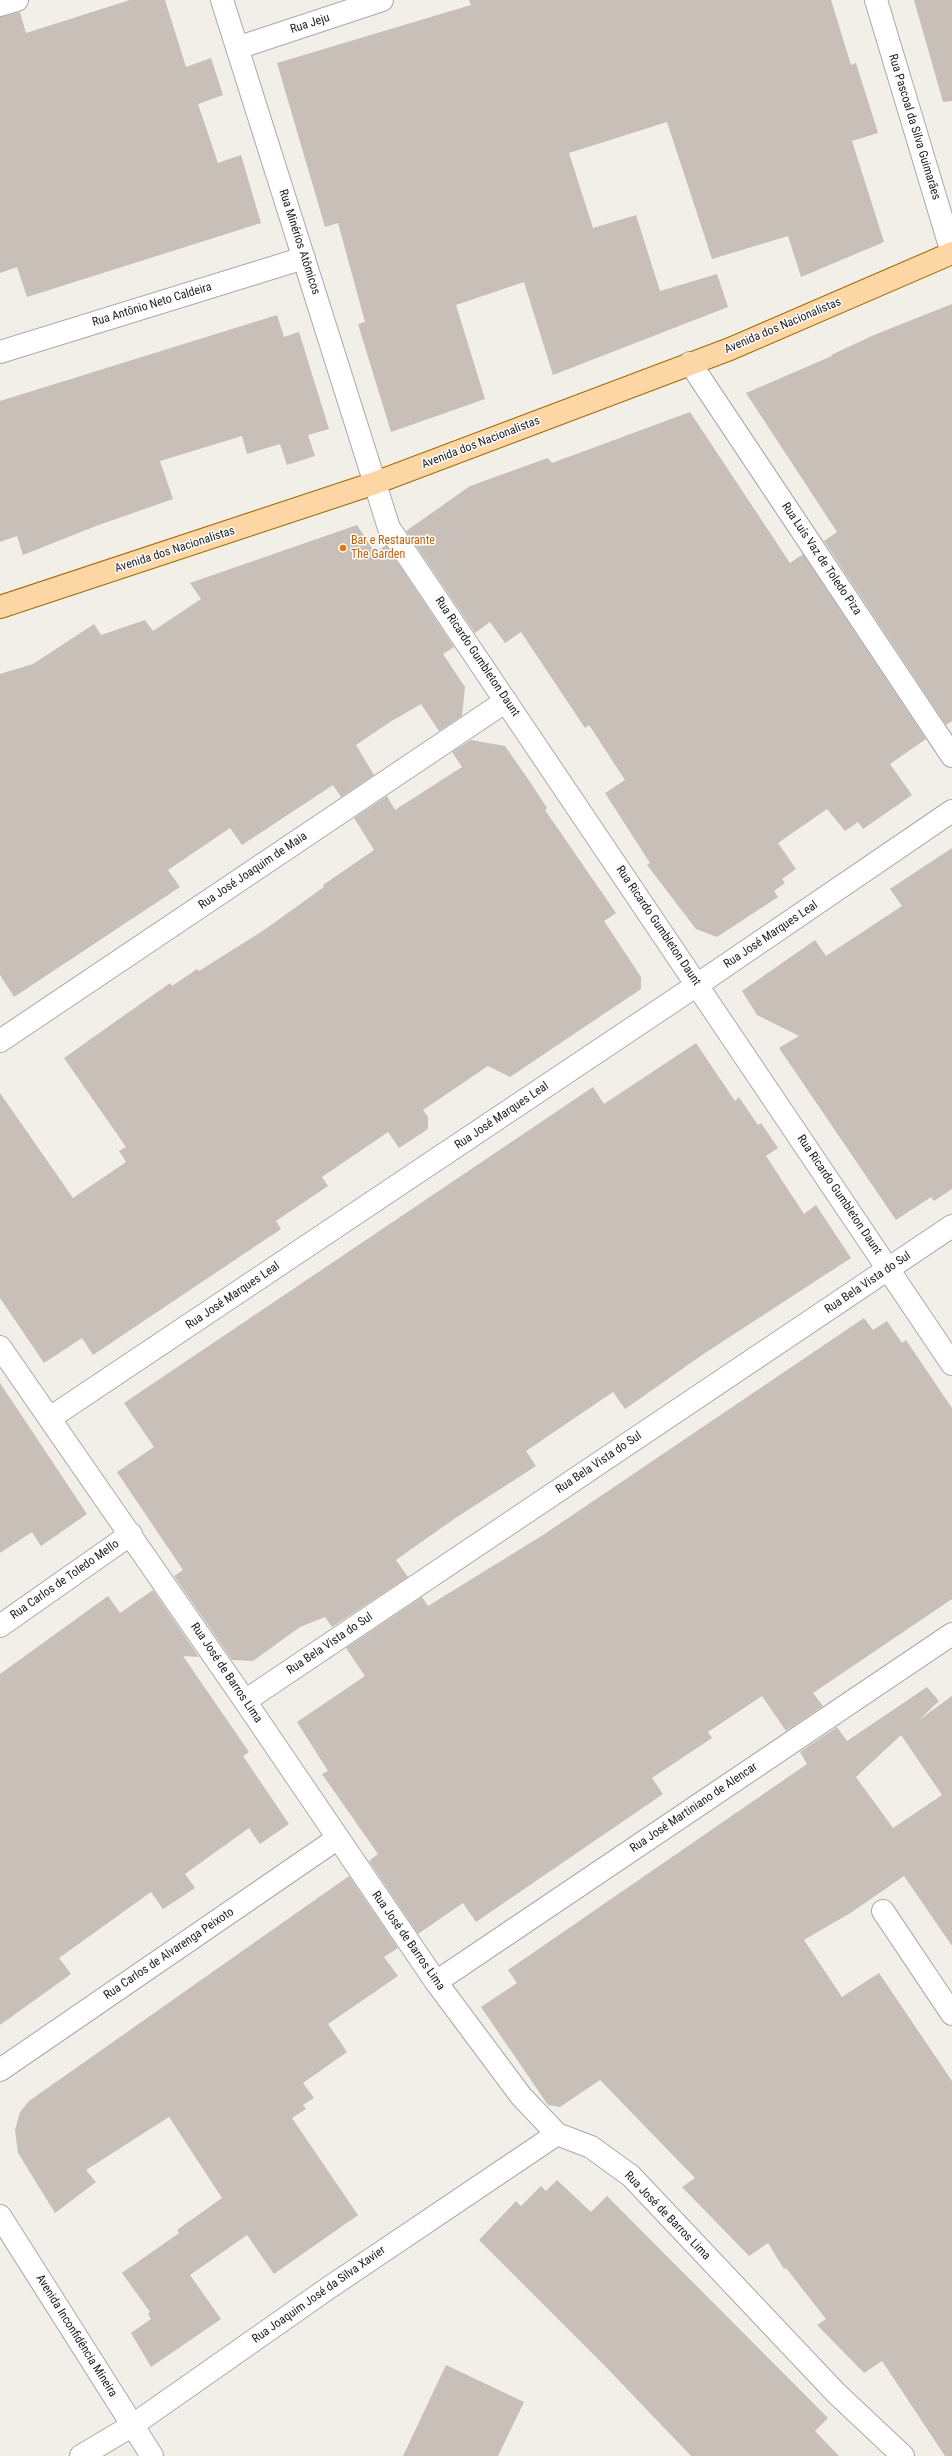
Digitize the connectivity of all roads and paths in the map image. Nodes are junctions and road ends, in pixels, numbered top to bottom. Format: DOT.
graph roads {
  1 [pos="17,0"];
  2 [pos="222,0"];
  3 [pos="382,0"];
  4 [pos="876,0"];
  5 [pos="0,5"];
  6 [pos="237,48"];
  7 [pos="952,253"];
  8 [pos="304,258"];
  9 [pos="0,352"];
  10 [pos="690,363"];
  11 [pos="375,483"];
  12 [pos="0,607"];
  13 [pos="506,701"];
  14 [pos="952,756"];
  15 [pos="952,811"];
  16 [pos="697,985"];
  17 [pos="0,1041"];
  18 [pos="952,1226"];
  19 [pos="888,1269"];
  20 [pos="0,1347"];
  21 [pos="952,1364"];
  22 [pos="50,1418"];
  23 [pos="130,1534"];
  24 [pos="0,1626"];
  25 [pos="952,1634"];
  26 [pos="246,1701"];
  27 [pos="338,1838"];
  28 [pos="883,1911"];
  29 [pos="436,1982"];
  30 [pos="952,2014"];
  31 [pos="0,2070"];
  32 [pos="557,2134"];
  33 [pos="0,2216"];
  34 [pos="133,2425"];
  35 [pos="82,2456"];
  36 [pos="152,2456"];
  37 [pos="903,2456"];
  1 -- 5 [label="street"];
  2 -- 6 [label="street, Rua Minérios Atômicos"];
  3 -- 6 [label="street, Rua Jeju"];
  4 -- 7 [label="street, Rua Pascoal da Silva Guimarães"];
  6 -- 8 [label="street, Rua Minérios Atômicos"];
  7 -- 10 [label="main road, Avenida dos Nacionalistas"];
  8 -- 9 [label="street, Rua Antônio Neto Caldeira"];
  8 -- 11 [label="street, Rua Minérios Atômicos"];
  10 -- 11 [label="main road, Avenida dos Nacionalistas"];
  10 -- 14 [label="street, Rua Luís Vaz de Toledo Piza"];
  11 -- 12 [label="main road, Avenida dos Nacionalistas"];
  11 -- 13 [label="street, Rua Ricardo Gumbleton Daunt"];
  13 -- 16 [label="street, Rua Ricardo Gumbleton Daunt"];
  13 -- 17 [label="street, Rua José Joaquim de Maia"];
  15 -- 16 [label="street, Rua José Marques Leal"];
  16 -- 19 [label="street, Rua Ricardo Gumbleton Daunt"];
  16 -- 22 [label="street, Rua José Marques Leal"];
  18 -- 19 [label="street, Rua Bela Vista do Sul"];
  19 -- 21 [label="street, Rua Ricardo Gumbleton Daunt"];
  19 -- 26 [label="street, Rua Bela Vista do Sul"];
  20 -- 22 [label="street, Rua José de Barros Lima"];
  22 -- 23 [label="street, Rua José de Barros Lima"];
  23 -- 24 [label="street, Rua Carlos de Toledo Mello"];
  23 -- 26 [label="street, Rua José de Barros Lima"];
  25 -- 29 [label="street, Rua José Martiniano de Alencar"];
  26 -- 27 [label="street, Rua José de Barros Lima"];
  27 -- 29 [label="street, Rua José de Barros Lima"];
  27 -- 31 [label="street, Rua Carlos de Alvarenga Peixoto"];
  28 -- 30 [label="street"];
  29 -- 32 [label="street, Rua José de Barros Lima"];
  32 -- 34 [label="street, Rua Joaquim José da Silva Xavier"];
  32 -- 37 [label="street, Rua José de Barros Lima"];
  33 -- 34 [label="street, Avenida Inconfidência Mineira"];
  34 -- 35 [label="street, Rua Joaquim José da Silva Xavier"];
  34 -- 36 [label="street, Avenida Inconfidência Mineira"];
}
